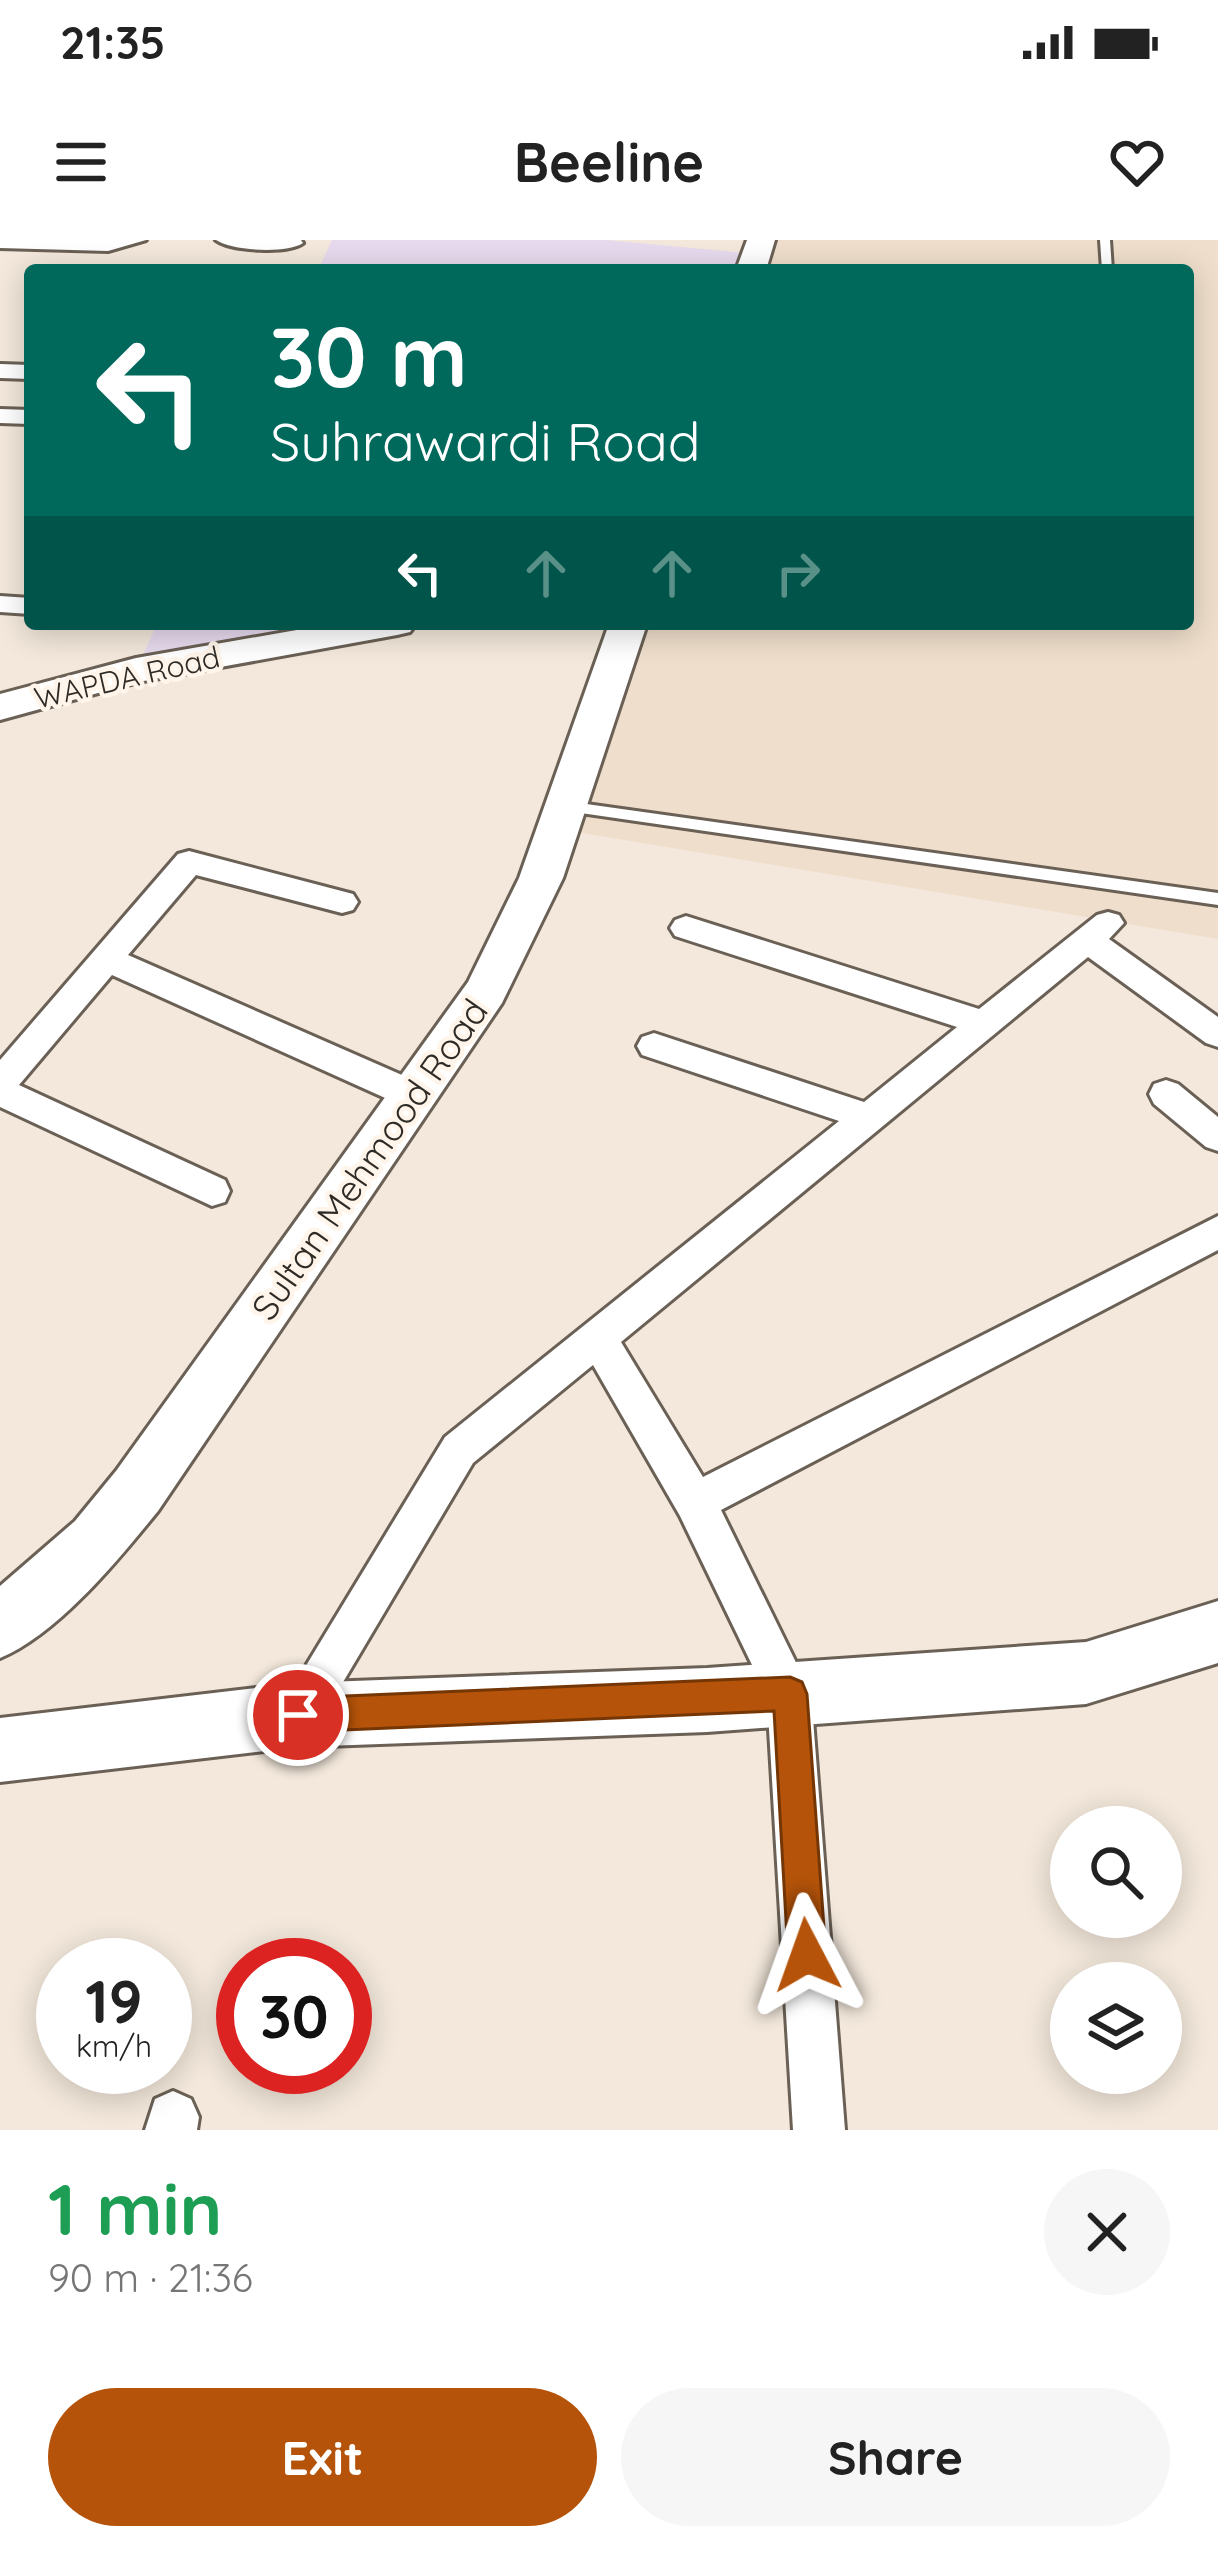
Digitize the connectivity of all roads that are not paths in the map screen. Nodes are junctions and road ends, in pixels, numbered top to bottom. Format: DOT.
graph roads {
  1 [pos="136,240"];
  2 [pos="226,240"];
  3 [pos="0,242"];
  4 [pos="293,243"];
  5 [pos="363,630"];
  6 [pos="626,630"];
  7 [pos="0,707"];
  8 [pos="565,806"];
  9 [pos="1218,899"];
  10 [pos="342,902"];
  11 [pos="686,928"];
  12 [pos="104,958"];
  13 [pos="984,1023"];
  14 [pos="1218,1034"];
  15 [pos="654,1046"];
  16 [pos="0,1088"];
  17 [pos="1166,1094"];
  18 [pos="415,1096"];
  19 [pos="868,1118"];
  20 [pos="1218,1137"];
  21 [pos="212,1192"];
  22 [pos="1218,1232"];
  23 [pos="598,1337"];
  24 [pos="695,1502"];
  25 [pos="0,1628"];
  26 [pos="1218,1632"];
  27 [pos="790,1694"];
  28 [pos="298,1715"];
  29 [pos="0,1750"];
  30 [pos="819,2130"];
  1 -- 3 [label="street"];
  2 -- 4 [label="street"];
  5 -- 7 [label="street, WAPDA Road"];
  6 -- 8 [label="street, Sultan Mehmood Road"];
  8 -- 9 [label="lane"];
  8 -- 18 [label="street, Sultan Mehmood Road"];
  10 -- 12 [label="street"];
  11 -- 13 [label="street"];
  12 -- 16 [label="street"];
  12 -- 18 [label="street"];
  13 -- 14 [label="street"];
  13 -- 19 [label="street"];
  15 -- 19 [label="street"];
  16 -- 21 [label="street"];
  17 -- 20 [label="street"];
  18 -- 25 [label="street, Sultan Mehmood Road"];
  19 -- 23 [label="street"];
  22 -- 24 [label="street"];
  23 -- 24 [label="street"];
  23 -- 28 [label="street"];
  24 -- 27 [label="street"];
  26 -- 27 [label="street"];
  27 -- 28 [label="street"];
  27 -- 30 [label="street"];
  28 -- 29 [label="street"];
}
